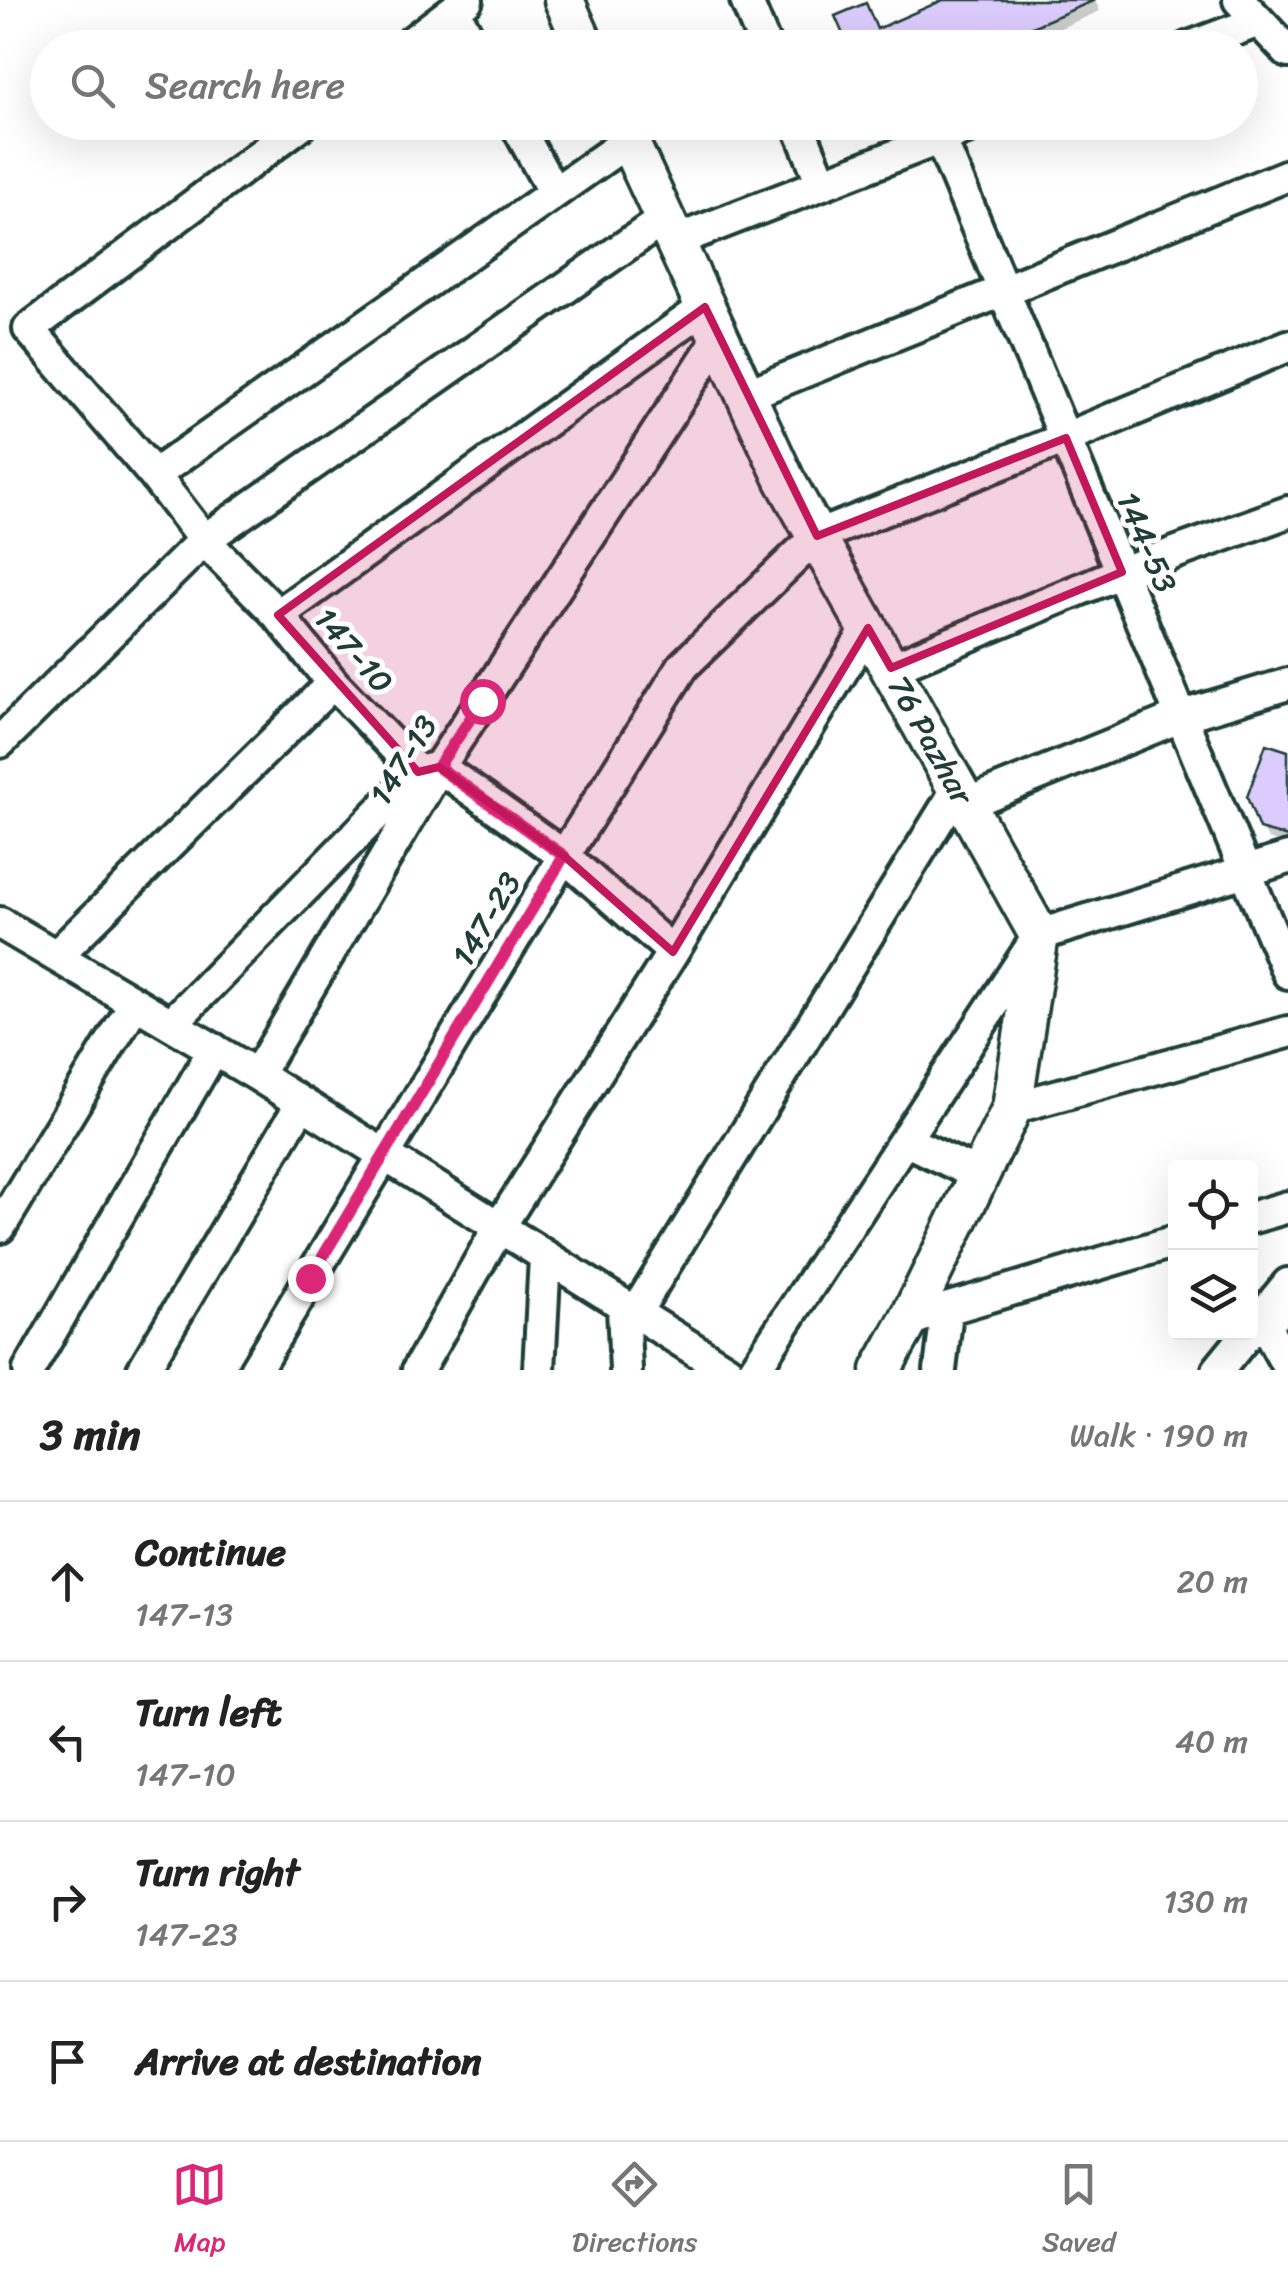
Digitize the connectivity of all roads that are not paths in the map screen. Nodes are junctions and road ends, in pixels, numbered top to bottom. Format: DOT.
graph roads {
  1 [pos="564,0"];
  2 [pos="746,0"];
  3 [pos="460,5"];
  4 [pos="1249,11"];
  5 [pos="427,30"];
  6 [pos="468,30"];
  7 [pos="577,30"];
  8 [pos="758,30"];
  9 [pos="1217,30"];
  10 [pos="1288,52"];
  11 [pos="280,140"];
  12 [pos="525,140"];
  13 [pos="615,140"];
  14 [pos="628,140"];
  15 [pos="804,140"];
  16 [pos="935,140"];
  17 [pos="941,140"];
  18 [pos="1288,175"];
  19 [pos="822,183"];
  20 [pos="554,193"];
  21 [pos="670,230"];
  22 [pos="1005,292"];
  23 [pos="712,322"];
  24 [pos="1288,346"];
  25 [pos="746,395"];
  26 [pos="1066,438"];
  27 [pos="154,474"];
  28 [pos="1288,512"];
  29 [pos="817,536"];
  30 [pos="204,540"];
  31 [pos="1122,572"];
  32 [pos="278,615"];
  33 [pos="868,628"];
  34 [pos="891,668"];
  35 [pos="333,683"];
  36 [pos="1288,684"];
  37 [pos="1182,716"];
  38 [pos="0,742"];
  39 [pos="428,770"];
  40 [pos="962,796"];
  41 [pos="564,856"];
  42 [pos="1288,858"];
  43 [pos="1248,872"];
  44 [pos="0,923"];
  45 [pos="1040,935"];
  46 [pos="673,952"];
  47 [pos="56,956"];
  48 [pos="1288,973"];
  49 [pos="135,1003"];
  50 [pos="171,1024"];
  51 [pos="1288,1032"];
  52 [pos="214,1049"];
  53 [pos="256,1075"];
  54 [pos="302,1103"];
  55 [pos="1012,1108"];
  56 [pos="905,1140"];
  57 [pos="384,1155"];
  58 [pos="980,1176"];
  59 [pos="1288,1207"];
  60 [pos="1258,1216"];
  61 [pos="0,1227"];
  62 [pos="498,1229"];
  63 [pos="1168,1243"];
  64 [pos="545,1257"];
  65 [pos="1288,1284"];
  66 [pos="628,1311"];
  67 [pos="946,1311"];
  68 [pos="1275,1314"];
  69 [pos="909,1320"];
  70 [pos="1288,1367"];
  71 [pos="30,1370"];
  72 [pos="143,1370"];
  73 [pos="255,1370"];
  74 [pos="418,1370"];
  75 [pos="539,1370"];
  76 [pos="626,1370"];
  77 [pos="726,1370"];
  78 [pos="754,1370"];
  79 [pos="881,1370"];
  80 [pos="940,1370"];
  81 [pos="1218,1370"];
  1 -- 7 [label="street"];
  2 -- 8 [label="street"];
  3 -- 5 [label="street"];
  3 -- 6 [label="street"];
  4 -- 9 [label="street"];
  4 -- 10 [label="street"];
  11 -- 27 [label="street, 147-10"];
  12 -- 20 [label="street"];
  13 -- 20 [label="street"];
  14 -- 21 [label="street, 76 Pazhar"];
  15 -- 19 [label="street"];
  16 -- 19 [label="street"];
  17 -- 22 [label="street, 144-53"];
  18 -- 22 [label="street"];
  19 -- 21 [label="street"];
  20 -- 27 [label="street"];
  21 -- 23 [label="street, 76 Pazhar"];
  21 -- 30 [label="street"];
  22 -- 25 [label="street"];
  22 -- 26 [label="street, 144-53"];
  23 -- 25 [label="street, 76 Pazhar"];
  23 -- 32 [label="street"];
  23 -- 39 [label="street, 147-13"];
  24 -- 26 [label="street"];
  25 -- 29 [label="street, 76 Pazhar"];
  26 -- 29 [label="street"];
  26 -- 31 [label="street, 144-53"];
  27 -- 30 [label="street, 147-10"];
  28 -- 31 [label="street"];
  29 -- 33 [label="street, 76 Pazhar"];
  29 -- 41 [label="street, 147-23"];
  30 -- 32 [label="street, 147-10"];
  30 -- 38 [label="street"];
  31 -- 34 [label="street"];
  31 -- 37 [label="street, 144-53"];
  32 -- 35 [label="street, 147-10"];
  33 -- 34 [label="street, 76 Pazhar"];
  33 -- 46 [label="street"];
  34 -- 40 [label="street, 76 Pazhar"];
  35 -- 39 [label="street, 147-10"];
  35 -- 47 [label="street"];
  36 -- 37 [label="street"];
  37 -- 40 [label="street"];
  37 -- 43 [label="street, 144-53"];
  39 -- 41 [label="street, 147-10"];
  39 -- 50 [label="street"];
  39 -- 53 [label="street, 147-13"];
  40 -- 45 [label="street, 76 Pazhar"];
  40 -- 66 [label="street"];
  41 -- 46 [label="street, 147-10"];
  41 -- 57 [label="street, 147-23"];
  42 -- 43 [label="street"];
  43 -- 45 [label="street"];
  43 -- 48 [label="street, 144-53"];
  44 -- 47 [label="street"];
  45 -- 55 [label="street"];
  45 -- 56 [label="street"];
  46 -- 62 [label="street"];
  47 -- 49 [label="street"];
  49 -- 50 [label="street"];
  49 -- 61 [label="street"];
  50 -- 52 [label="street"];
  51 -- 55 [label="street"];
  52 -- 53 [label="street"];
  52 -- 71 [label="street"];
  53 -- 54 [label="street"];
  54 -- 57 [label="street"];
  54 -- 72 [label="street"];
  55 -- 58 [label="street"];
  56 -- 58 [label="street"];
  56 -- 78 [label="street"];
  57 -- 62 [label="street"];
  57 -- 73 [label="street, 147-23"];
  58 -- 69 [label="street"];
  59 -- 60 [label="street"];
  62 -- 64 [label="street"];
  62 -- 74 [label="street"];
  63 -- 67 [label="street"];
  64 -- 66 [label="street"];
  64 -- 75 [label="street"];
  65 -- 68 [label="street"];
  66 -- 76 [label="street"];
  66 -- 77 [label="street"];
  67 -- 69 [label="street"];
  67 -- 80 [label="street"];
  68 -- 70 [label="street"];
  68 -- 81 [label="street"];
  69 -- 79 [label="street"];
}
